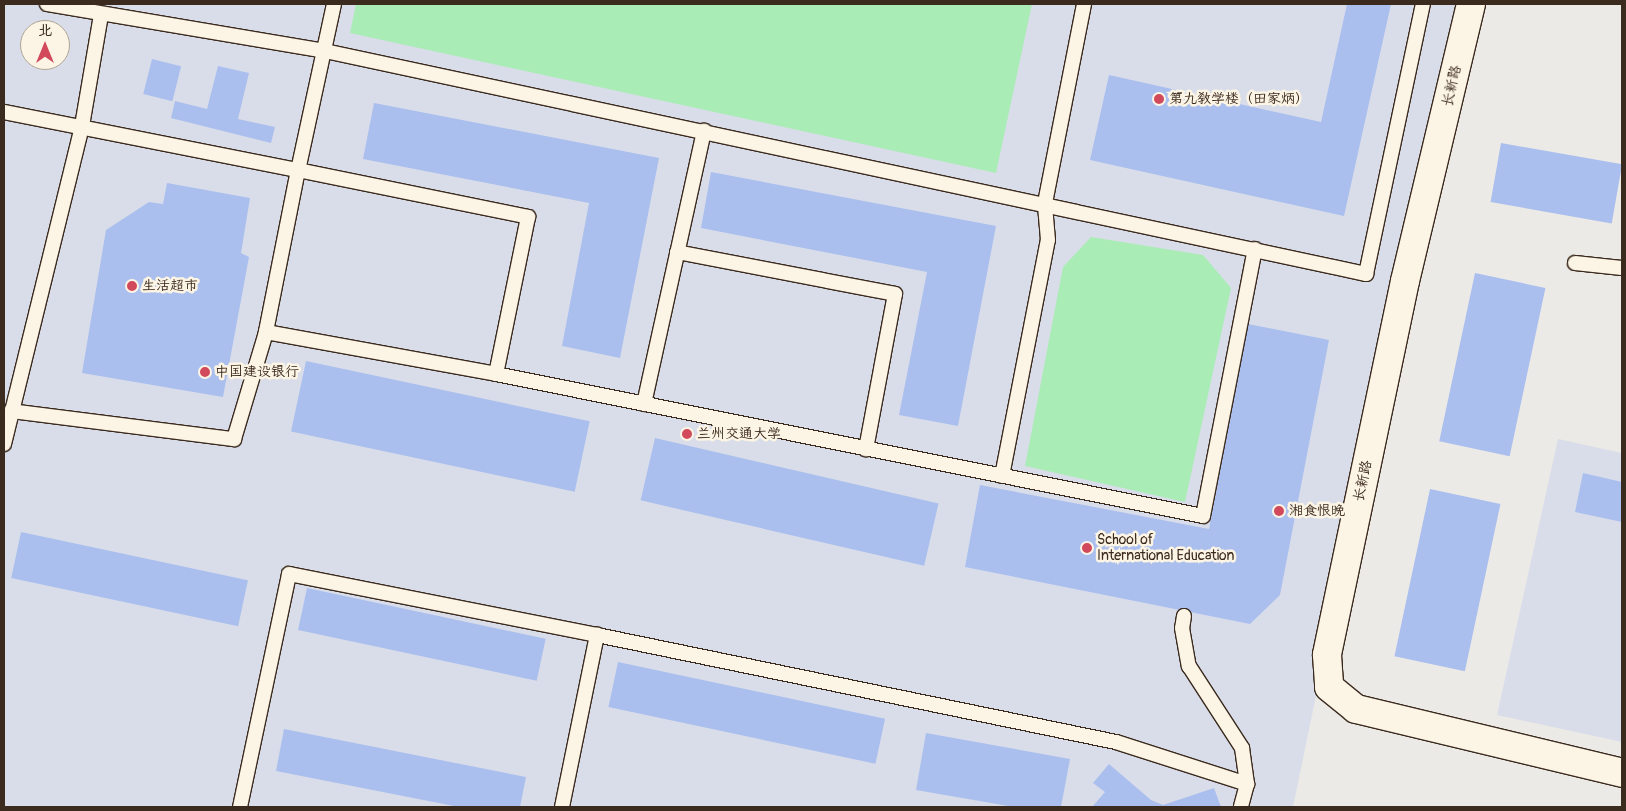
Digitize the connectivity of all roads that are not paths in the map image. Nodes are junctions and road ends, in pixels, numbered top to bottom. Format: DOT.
graph roads {
  1 [pos="47,4"];
  2 [pos="334,4"];
  3 [pos="1084,4"];
  4 [pos="1423,4"];
  5 [pos="1471,4"];
  6 [pos="101,15"];
  7 [pos="325,50"];
  8 [pos="4,112"];
  9 [pos="82,126"];
  10 [pos="704,131"];
  11 [pos="298,170"];
  12 [pos="1045,203"];
  13 [pos="1255,249"];
  14 [pos="677,252"];
  15 [pos="1575,263"];
  16 [pos="1622,268"];
  17 [pos="266,332"];
  18 [pos="496,374"];
  19 [pos="644,404"];
  20 [pos="11,411"];
  21 [pos="4,444"];
  22 [pos="866,449"];
  23 [pos="1002,476"];
  24 [pos="1184,616"];
  25 [pos="597,635"];
  26 [pos="1622,773"];
  27 [pos="1246,784"];
  28 [pos="240,807"];
  29 [pos="562,807"];
  30 [pos="1241,807"];
  1 -- 6 [label="lane"];
  2 -- 7 [label="lane"];
  3 -- 12 [label="lane"];
  4 -- 13 [label="lane"];
  5 -- 26 [label="street, 长新路"];
  6 -- 7 [label="lane"];
  6 -- 9 [label="lane"];
  7 -- 10 [label="lane"];
  7 -- 11 [label="lane"];
  8 -- 9 [label="lane"];
  9 -- 11 [label="lane"];
  9 -- 20 [label="lane"];
  10 -- 12 [label="lane"];
  10 -- 14 [label="lane"];
  11 -- 17 [label="lane"];
  11 -- 18 [label="lane"];
  12 -- 13 [label="lane"];
  12 -- 23 [label="lane"];
  13 -- 23 [label="lane"];
  14 -- 19 [label="lane"];
  14 -- 22 [label="lane"];
  15 -- 16 [label="lane"];
  17 -- 18 [label="lane"];
  17 -- 20 [label="lane"];
  18 -- 19 [label="lane"];
  19 -- 22 [label="lane"];
  20 -- 21 [label="lane"];
  22 -- 23 [label="lane"];
  24 -- 27 [label="lane"];
  25 -- 27 [label="lane"];
  25 -- 28 [label="lane"];
  25 -- 29 [label="lane"];
  27 -- 30 [label="lane"];
}
